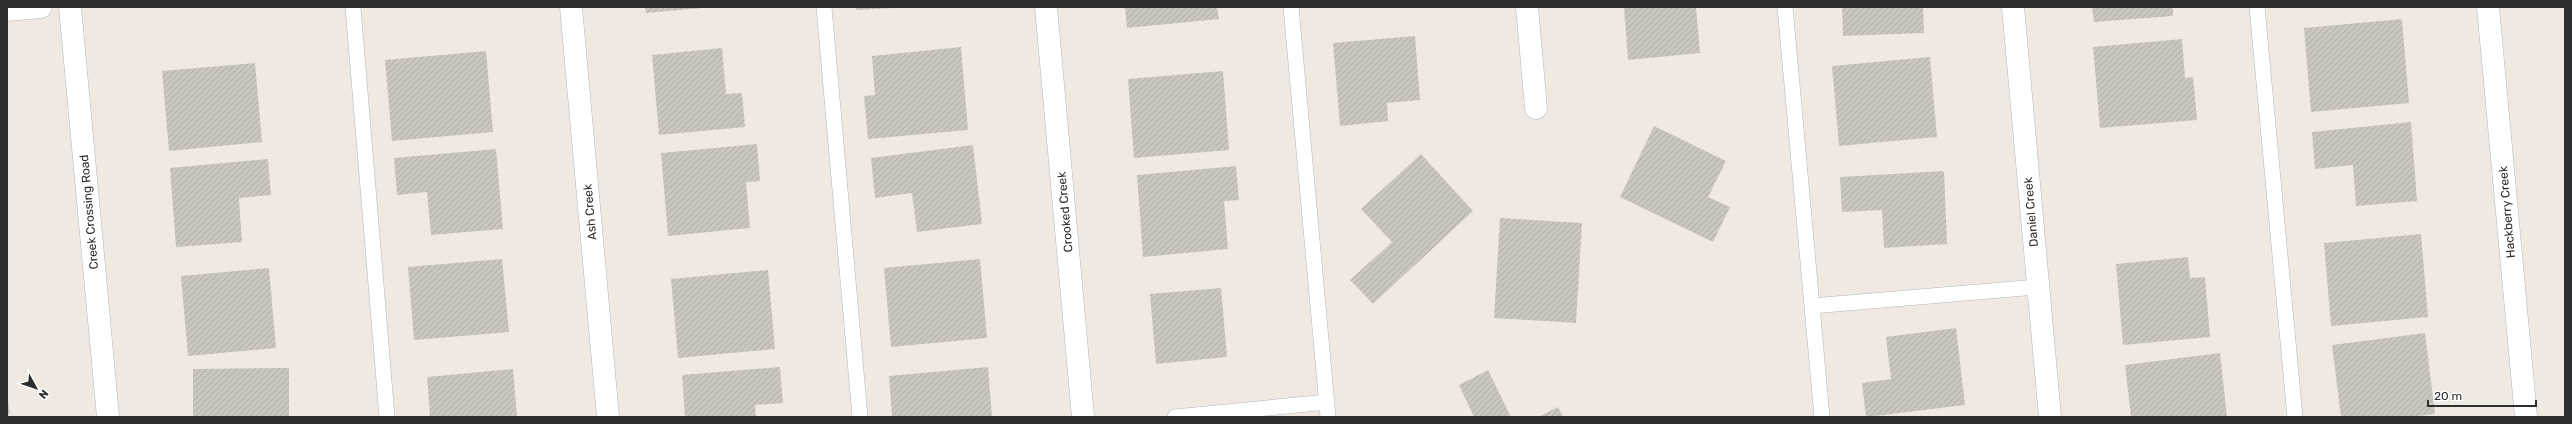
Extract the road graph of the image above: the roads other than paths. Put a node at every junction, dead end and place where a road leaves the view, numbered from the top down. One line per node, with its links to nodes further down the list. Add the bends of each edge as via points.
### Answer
1 (41, 7): 13 (street)
2 (70, 7): 18 (street, Creek Crossing Road)
3 (353, 7): 19 (lane)
4 (572, 7): 20 (street, Ash Creek)
5 (824, 7): 21 (lane)
6 (1046, 7): 22 (street, Crooked Creek)
7 (1290, 7): 17 (lane)
8 (1527, 7): 14 (street)
9 (1785, 7): 16 (lane)
10 (2013, 7): 15 (street, Daniel Creek)
11 (2257, 7): 26 (lane)
12 (2488, 7): 27 (street, Hackberry Creek)
13 (7, 10)
14 (1536, 108)
15 (2038, 287): 16 (lane); 25 (street, Daniel Creek)
16 (1812, 306): 24 (lane)
17 (1328, 410): 23 (lane)
18 (108, 417)
19 (387, 417)
20 (608, 417)
21 (860, 417)
22 (1083, 417)
23 (1175, 417)
24 (1822, 417)
25 (2050, 417)
26 (2295, 417)
27 (2526, 417)

